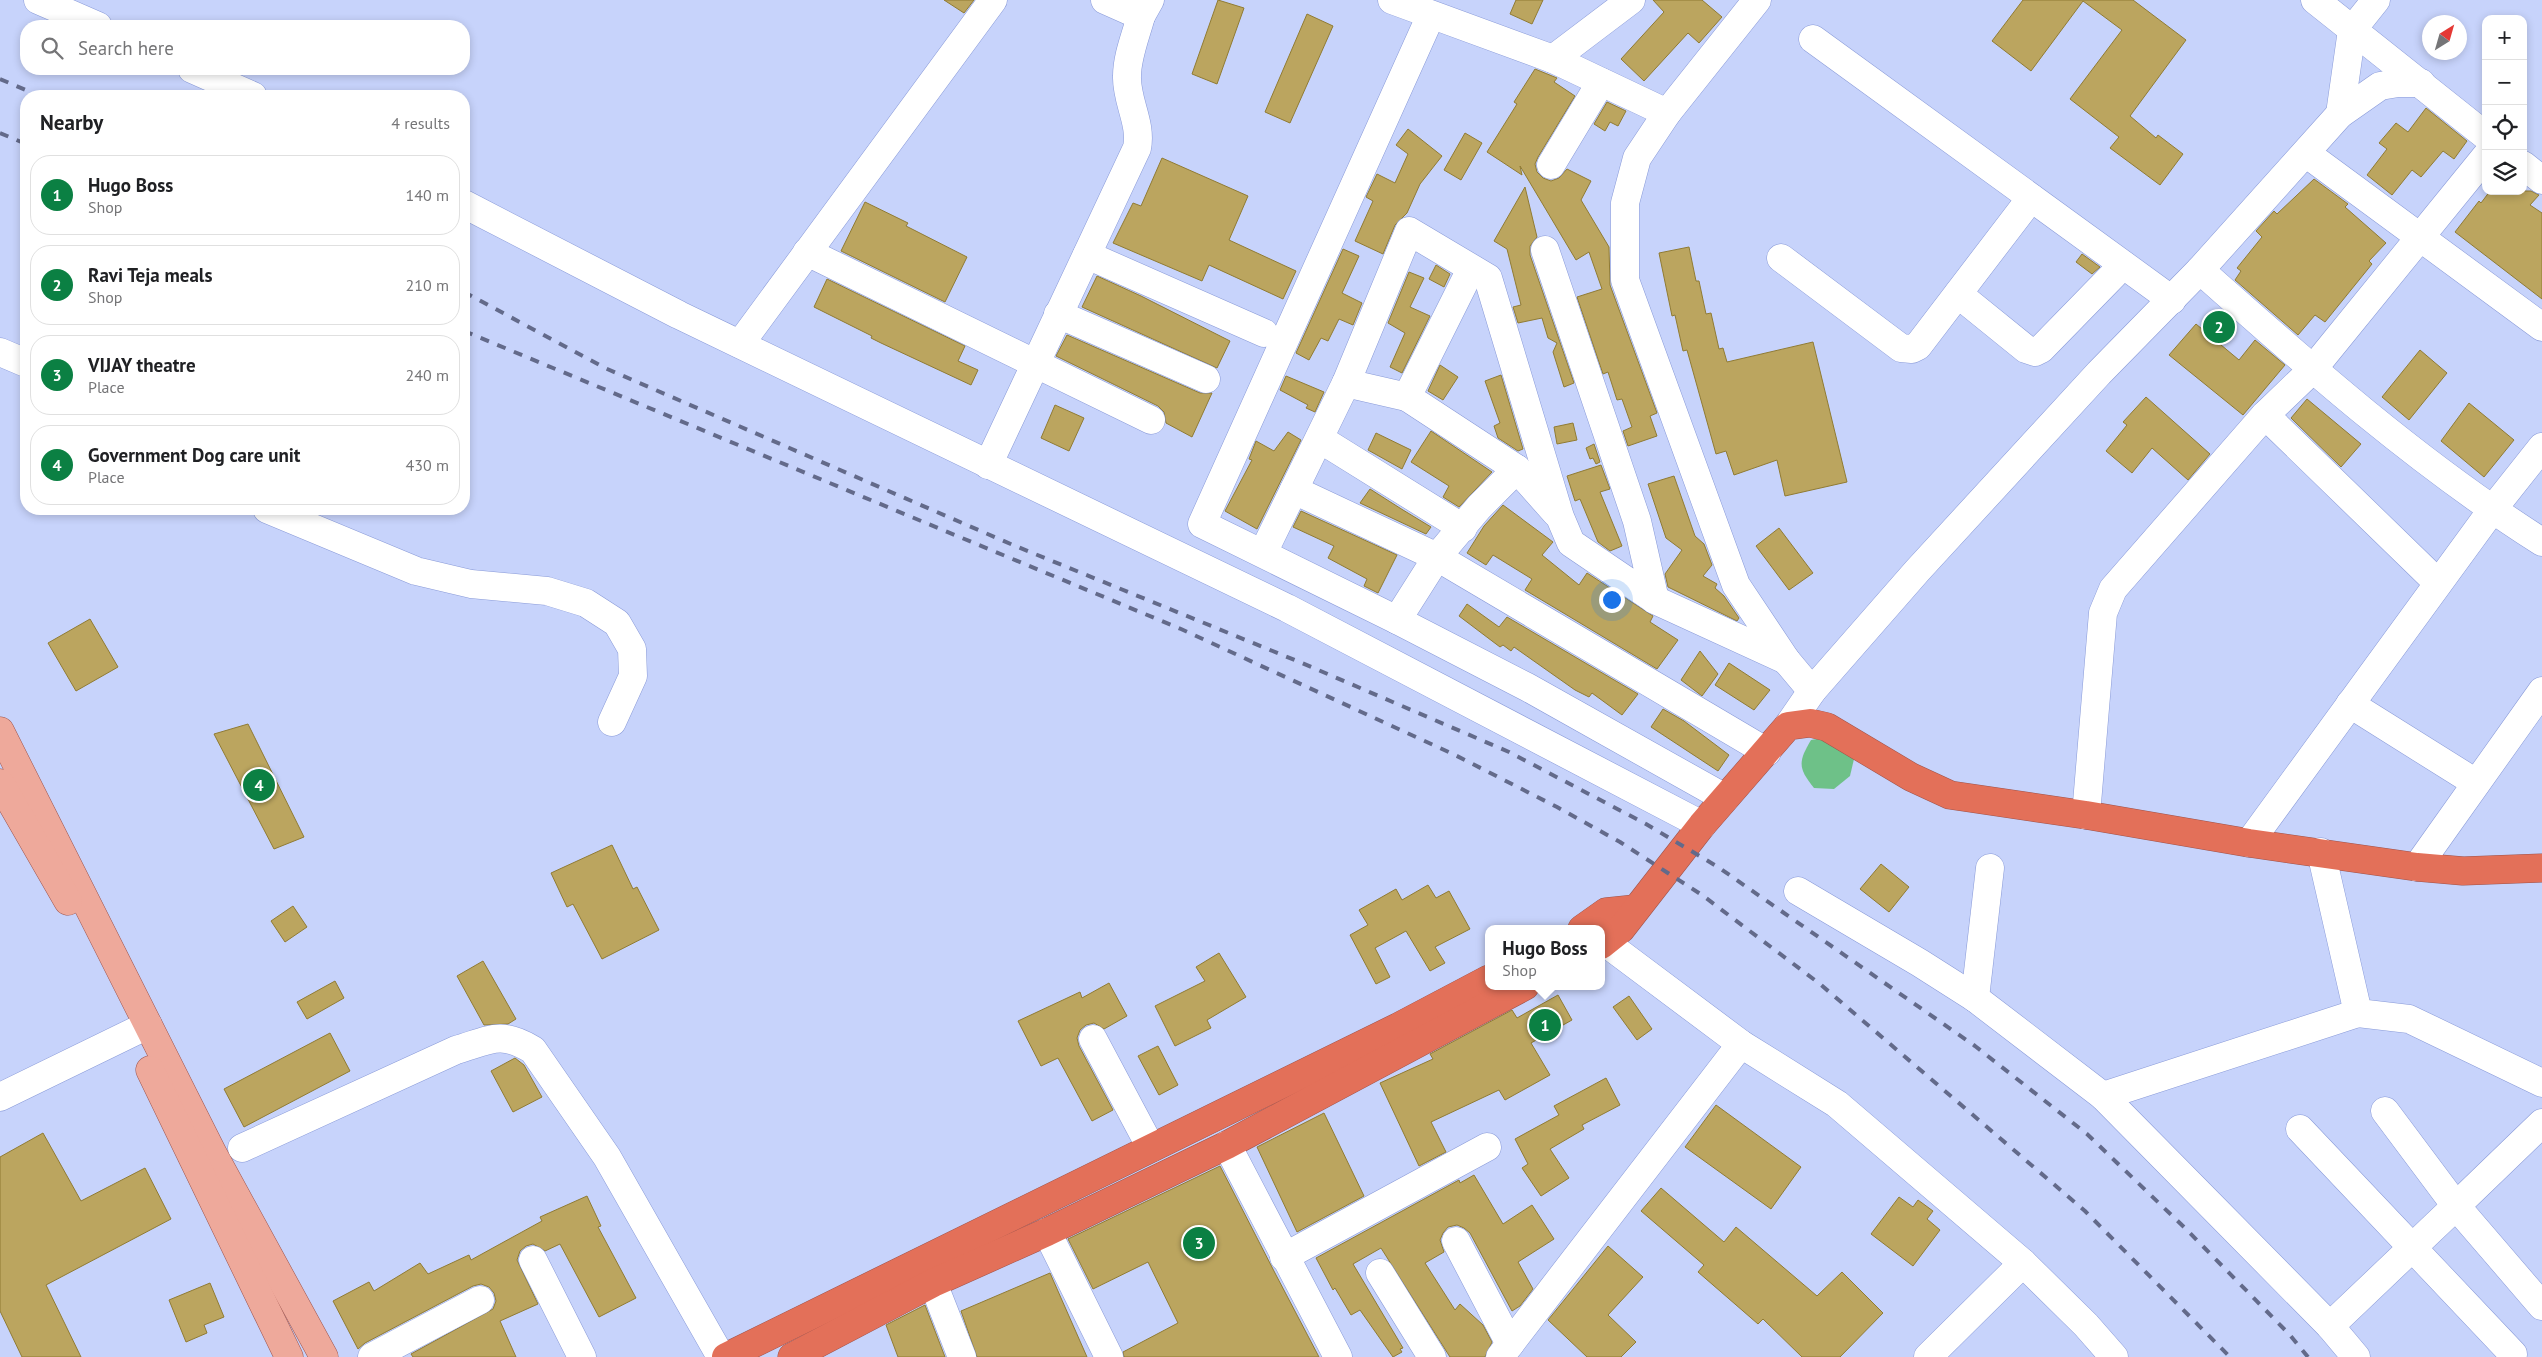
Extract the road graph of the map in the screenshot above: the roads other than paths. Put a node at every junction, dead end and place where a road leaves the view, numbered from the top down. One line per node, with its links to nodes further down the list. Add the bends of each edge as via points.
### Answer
1 (38, 0): 11 (street)
2 (993, 0): 31 (street)
3 (1105, 0): 9 (street)
4 (1392, 0): 10 (street)
5 (1630, 0): 14 (street)
6 (1757, 0): 19 (street)
7 (2315, 0): 12 (street)
8 (2376, 0): 12 (street)
9 (1146, 8): 32 (street, via 1127,76 1138,128 1137,148)
10 (1431, 15): 14 (street); 62 (street, via 1202,524)
11 (84, 20)
12 (2352, 30): 17 (street); 20 (street)
13 (1814, 39): 27 (street)
14 (1553, 59): 16 (street)
15 (206, 75): 18 (street)
16 (1602, 82): 19 (street); 24 (street)
17 (2421, 83): 20 (street, via 2380,86); 21 (street)
18 (239, 90)
19 (1667, 113): 67 (street, via 1637,158 1625,203 1625,280 1736,585)
20 (2340, 114): 22 (street)
21 (2482, 133)
22 (2307, 154): 29 (street); 36 (street)
23 (2482, 161): 29 (street)
24 (1551, 166)
25 (2527, 168): 26 (street)
26 (2542, 180)
27 (2031, 198): 34 (street); 37 (street)
28 (470, 207): 42 (street)
29 (2420, 239): 40 (street); 46 (street)
30 (1545, 250): 65 (street, via 1637,521)
31 (807, 252): 42 (street); 45 (street)
32 (1087, 255): 39 (street); 41 (street)
33 (1780, 258): 37 (street, via 1901,348 1918,346)
34 (2123, 265): 37 (street, via 2041,349 2034,352); 38 (street)
35 (1471, 269): 48 (street, via 1409,231); 49 (street); 59 (street, via 1488,278)
36 (2200, 270): 38 (street); 46 (street)
37 (1958, 294)
38 (2172, 300): 68 (street, via 1924,563)
39 (1058, 314): 45 (street); 47 (street)
40 (2542, 327)
41 (1264, 332)
42 (740, 344): 54 (street)
43 (0, 352): 44 (street)
44 (20, 360)
45 (1034, 364): 51 (street); 54 (street)
46 (2312, 370): 50 (street); 57 (street)
47 (1206, 379)
48 (1346, 383): 49 (street); 52 (street)
49 (1407, 397): 55 (street)
50 (2265, 415): 64 (street); 78 (street, via 2113,589 2103,613)
51 (1151, 420)
52 (1320, 439): 56 (street); 60 (street)
53 (2542, 447): 57 (street)
54 (988, 465): 79 (street, via 1287,608)
55 (1517, 469): 59 (street); 60 (street)
56 (1294, 490): 62 (street); 63 (street)
57 (2492, 510): 61 (street); 64 (street)
58 (282, 515): 71 (street, via 416,570 471,584 547,591 586,603 617,623 632,649 633,676)
59 (1560, 517): 65 (street, via 1571,543)
60 (1463, 528): 63 (street)
61 (2542, 542)
62 (1263, 553): 66 (street)
63 (1437, 557): 66 (street); 74 (street)
64 (2438, 583): 70 (street)
65 (1656, 600): 67 (street)
66 (1397, 620): 77 (street, via 1527,687)
67 (1786, 660): 68 (street)
68 (1812, 691): 72 (street)
69 (2542, 691): 76 (street)
70 (2350, 704): 76 (street); 80 (street)
71 (612, 722)
72 (1788, 726): 74 (highway); 78 (highway, via 1810,723 1827,727 1911,777 1950,795)
73 (0, 731): 94 (main road)
74 (1766, 752): 77 (highway)
75 (0, 783): 94 (main road)
76 (2476, 783): 82 (street)
77 (1725, 798): 79 (highway)
78 (2086, 815): 80 (highway)
79 (1702, 825): 86 (highway)
80 (2249, 843): 81 (highway)
81 (2320, 852): 82 (highway); 93 (street)
82 (2417, 866): 84 (highway, via 2463,871)
83 (1990, 868): 92 (street)
84 (2542, 868)
85 (1798, 891): 92 (street)
86 (1635, 909): 87 (highway, via 1606,912); 88 (highway, via 1621,929)
87 (1588, 925)
88 (1605, 943)
89 (1605, 945): 96 (street)
90 (1485, 981): 106 (highway)
91 (1517, 990): 103 (highway)
92 (1975, 998): 98 (street)
93 (2358, 1013): 97 (street, via 2409,1019); 98 (street)
94 (140, 1028): 99 (street); 121 (main road); 122 (main road)
95 (1093, 1039): 106 (street)
96 (1741, 1044): 113 (street, via 1837,1104); 119 (street)
97 (2542, 1083)
98 (2103, 1096): 118 (street)
99 (0, 1097)
100 (2384, 1111): 107 (street)
101 (2300, 1129): 110 (street)
102 (2537, 1139): 107 (street)
103 (1226, 1145): 108 (highway); 111 (street)
104 (1487, 1147): 111 (street)
105 (242, 1148): 125 (street, via 456,1050 492,1039 518,1041 533,1050 607,1157)
106 (1152, 1148): 126 (highway)
107 (2456, 1206): 110 (street); 117 (street)
108 (1048, 1232): 115 (highway); 129 (street)
109 (1456, 1241): 119 (street)
110 (2413, 1247): 118 (street); 120 (street)
111 (1284, 1257): 130 (street)
112 (533, 1260): 124 (street)
113 (2023, 1263): 132 (street); 133 (street)
114 (1380, 1273): 131 (street)
115 (933, 1283): 127 (highway); 128 (street)
116 (480, 1300): 123 (street)
117 (2542, 1306)
118 (2330, 1326): 134 (street)
119 (1505, 1351)
120 (2513, 1354)
121 (289, 1357)
122 (324, 1357)
123 (372, 1357)
124 (582, 1357)
125 (721, 1357)
126 (726, 1357)
127 (792, 1357)
128 (962, 1357)
129 (1109, 1357)
130 (1338, 1357)
131 (1432, 1357)
132 (1928, 1357)
133 (2114, 1357)
134 (2356, 1357)

